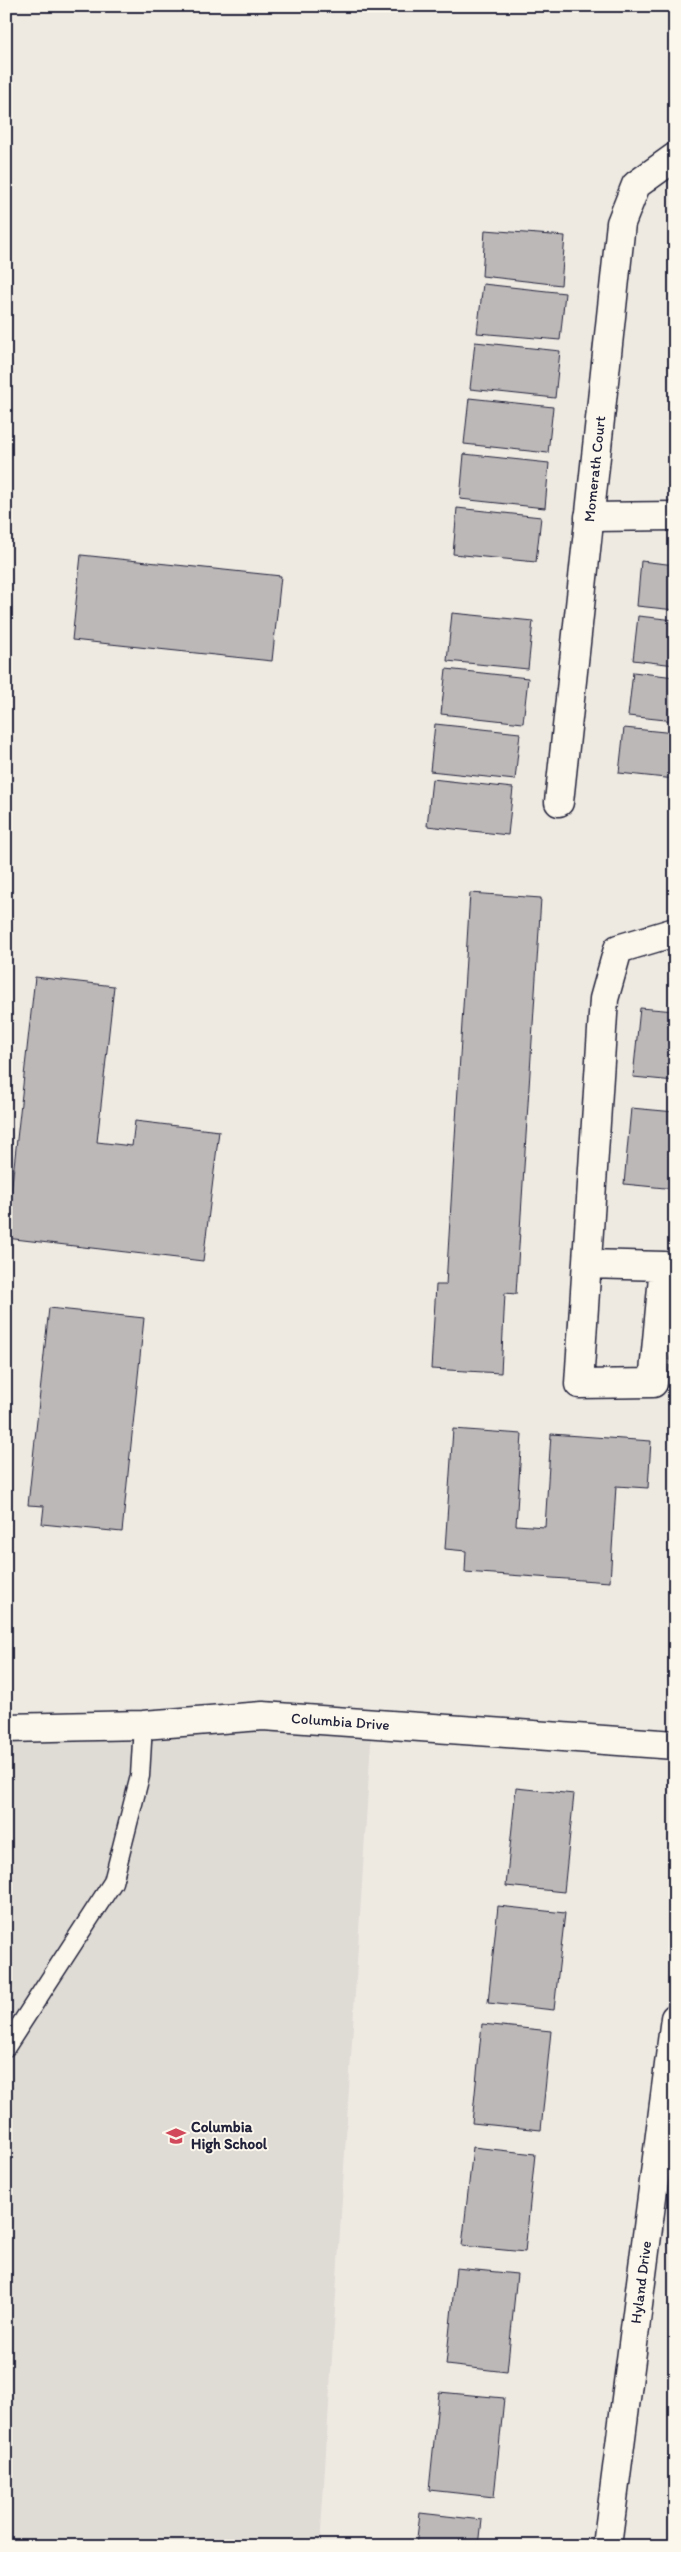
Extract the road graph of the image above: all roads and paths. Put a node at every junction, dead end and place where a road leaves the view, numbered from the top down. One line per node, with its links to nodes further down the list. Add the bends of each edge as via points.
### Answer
1 (675, 157): 3 (street, Momerath Court, via 636,184 621,223)
2 (675, 516): 3 (street)
3 (589, 517): 4 (street, Momerath Court)
4 (559, 802)
5 (675, 932): 6 (street, via 618,949 604,999)
6 (586, 1264): 6 (street, via 579,1384 653,1383 664,1266)
7 (142, 1724): 8 (street, Columbia Drive); 9 (street, Columbia Drive, via 262,1716); 11 (lane, via 140,1776 113,1882)
8 (6, 1728)
9 (675, 1744)
10 (675, 2018): 12 (street, Hyland Drive)
11 (6, 2047)
12 (606, 2546)

